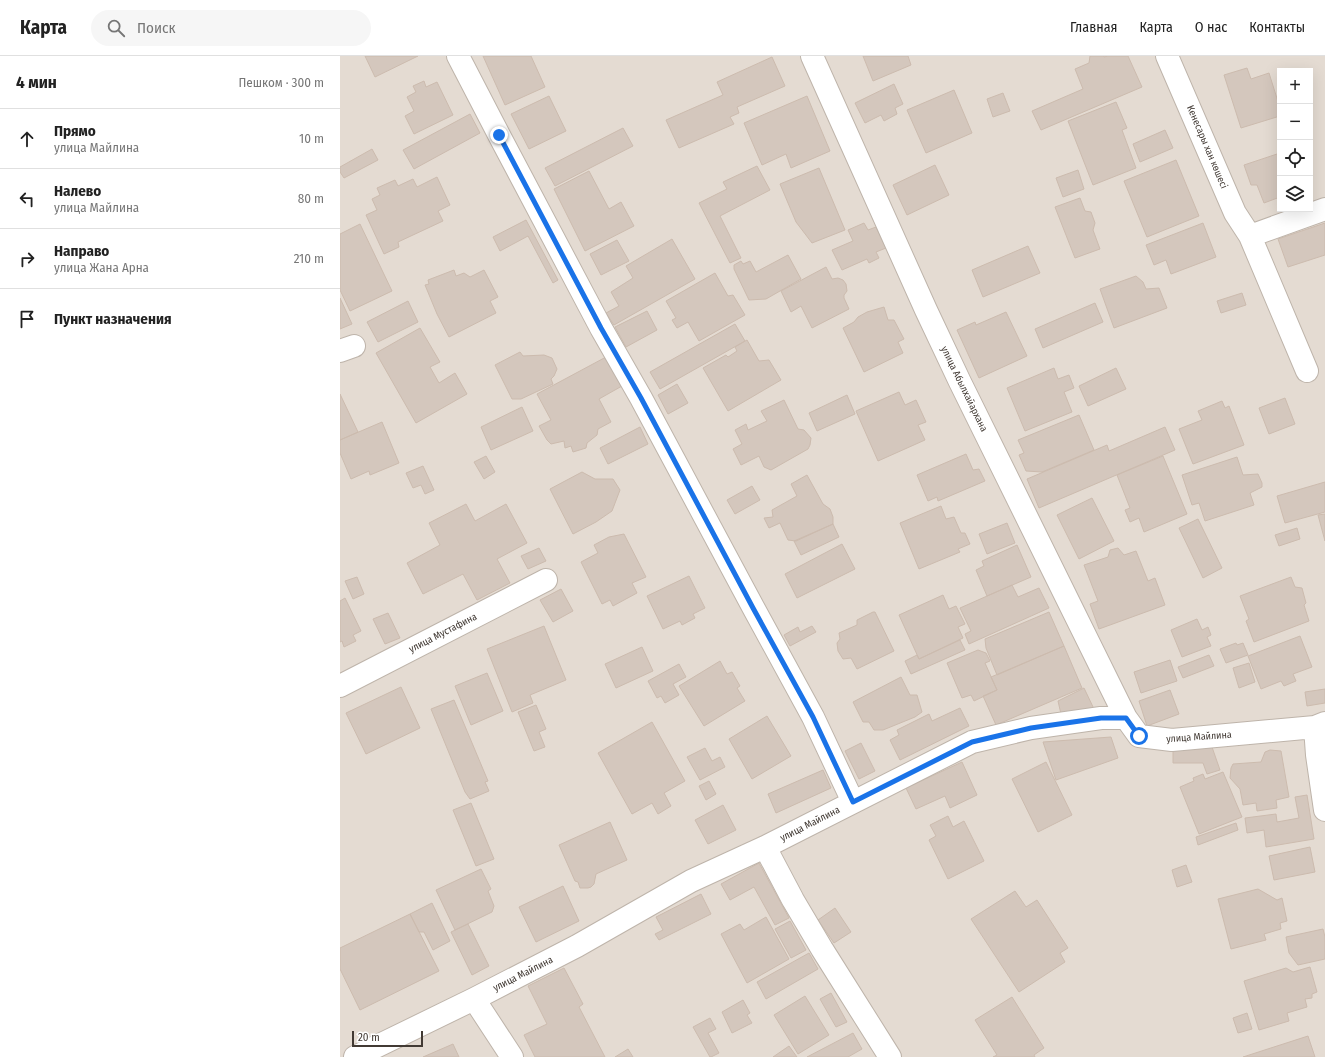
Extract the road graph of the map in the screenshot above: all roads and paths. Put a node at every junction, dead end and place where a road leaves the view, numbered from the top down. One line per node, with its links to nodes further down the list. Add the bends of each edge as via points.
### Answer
1 (458, 56): 11 (street, via 601,328 813,717)
2 (812, 56): 9 (street, улица Абылхайархана, via 963,390)
3 (1167, 56): 5 (street, Кенесары хан көшесі, via 1235,213)
4 (1325, 209): 5 (street)
5 (1250, 236): 6 (street, Кенесары хан көшесі)
6 (1307, 371)
7 (546, 580): 8 (street, улица Мустафина)
8 (340, 686)
9 (1126, 718): 10 (street, улица Майлина, via 1139,736 1172,740); 11 (street, улица Майлина, via 1101,718 1031,728 972,742)
10 (1320, 725): 12 (street, via 1317,755)
11 (853, 802): 13 (street, улица Майлина)
12 (1325, 810)
13 (765, 847): 14 (street, улица Майлина, via 691,881 577,946); 17 (street, via 822,949)
14 (474, 999): 15 (street, улица Майлина); 16 (street)
15 (355, 1057)
16 (512, 1057)
17 (890, 1057)

